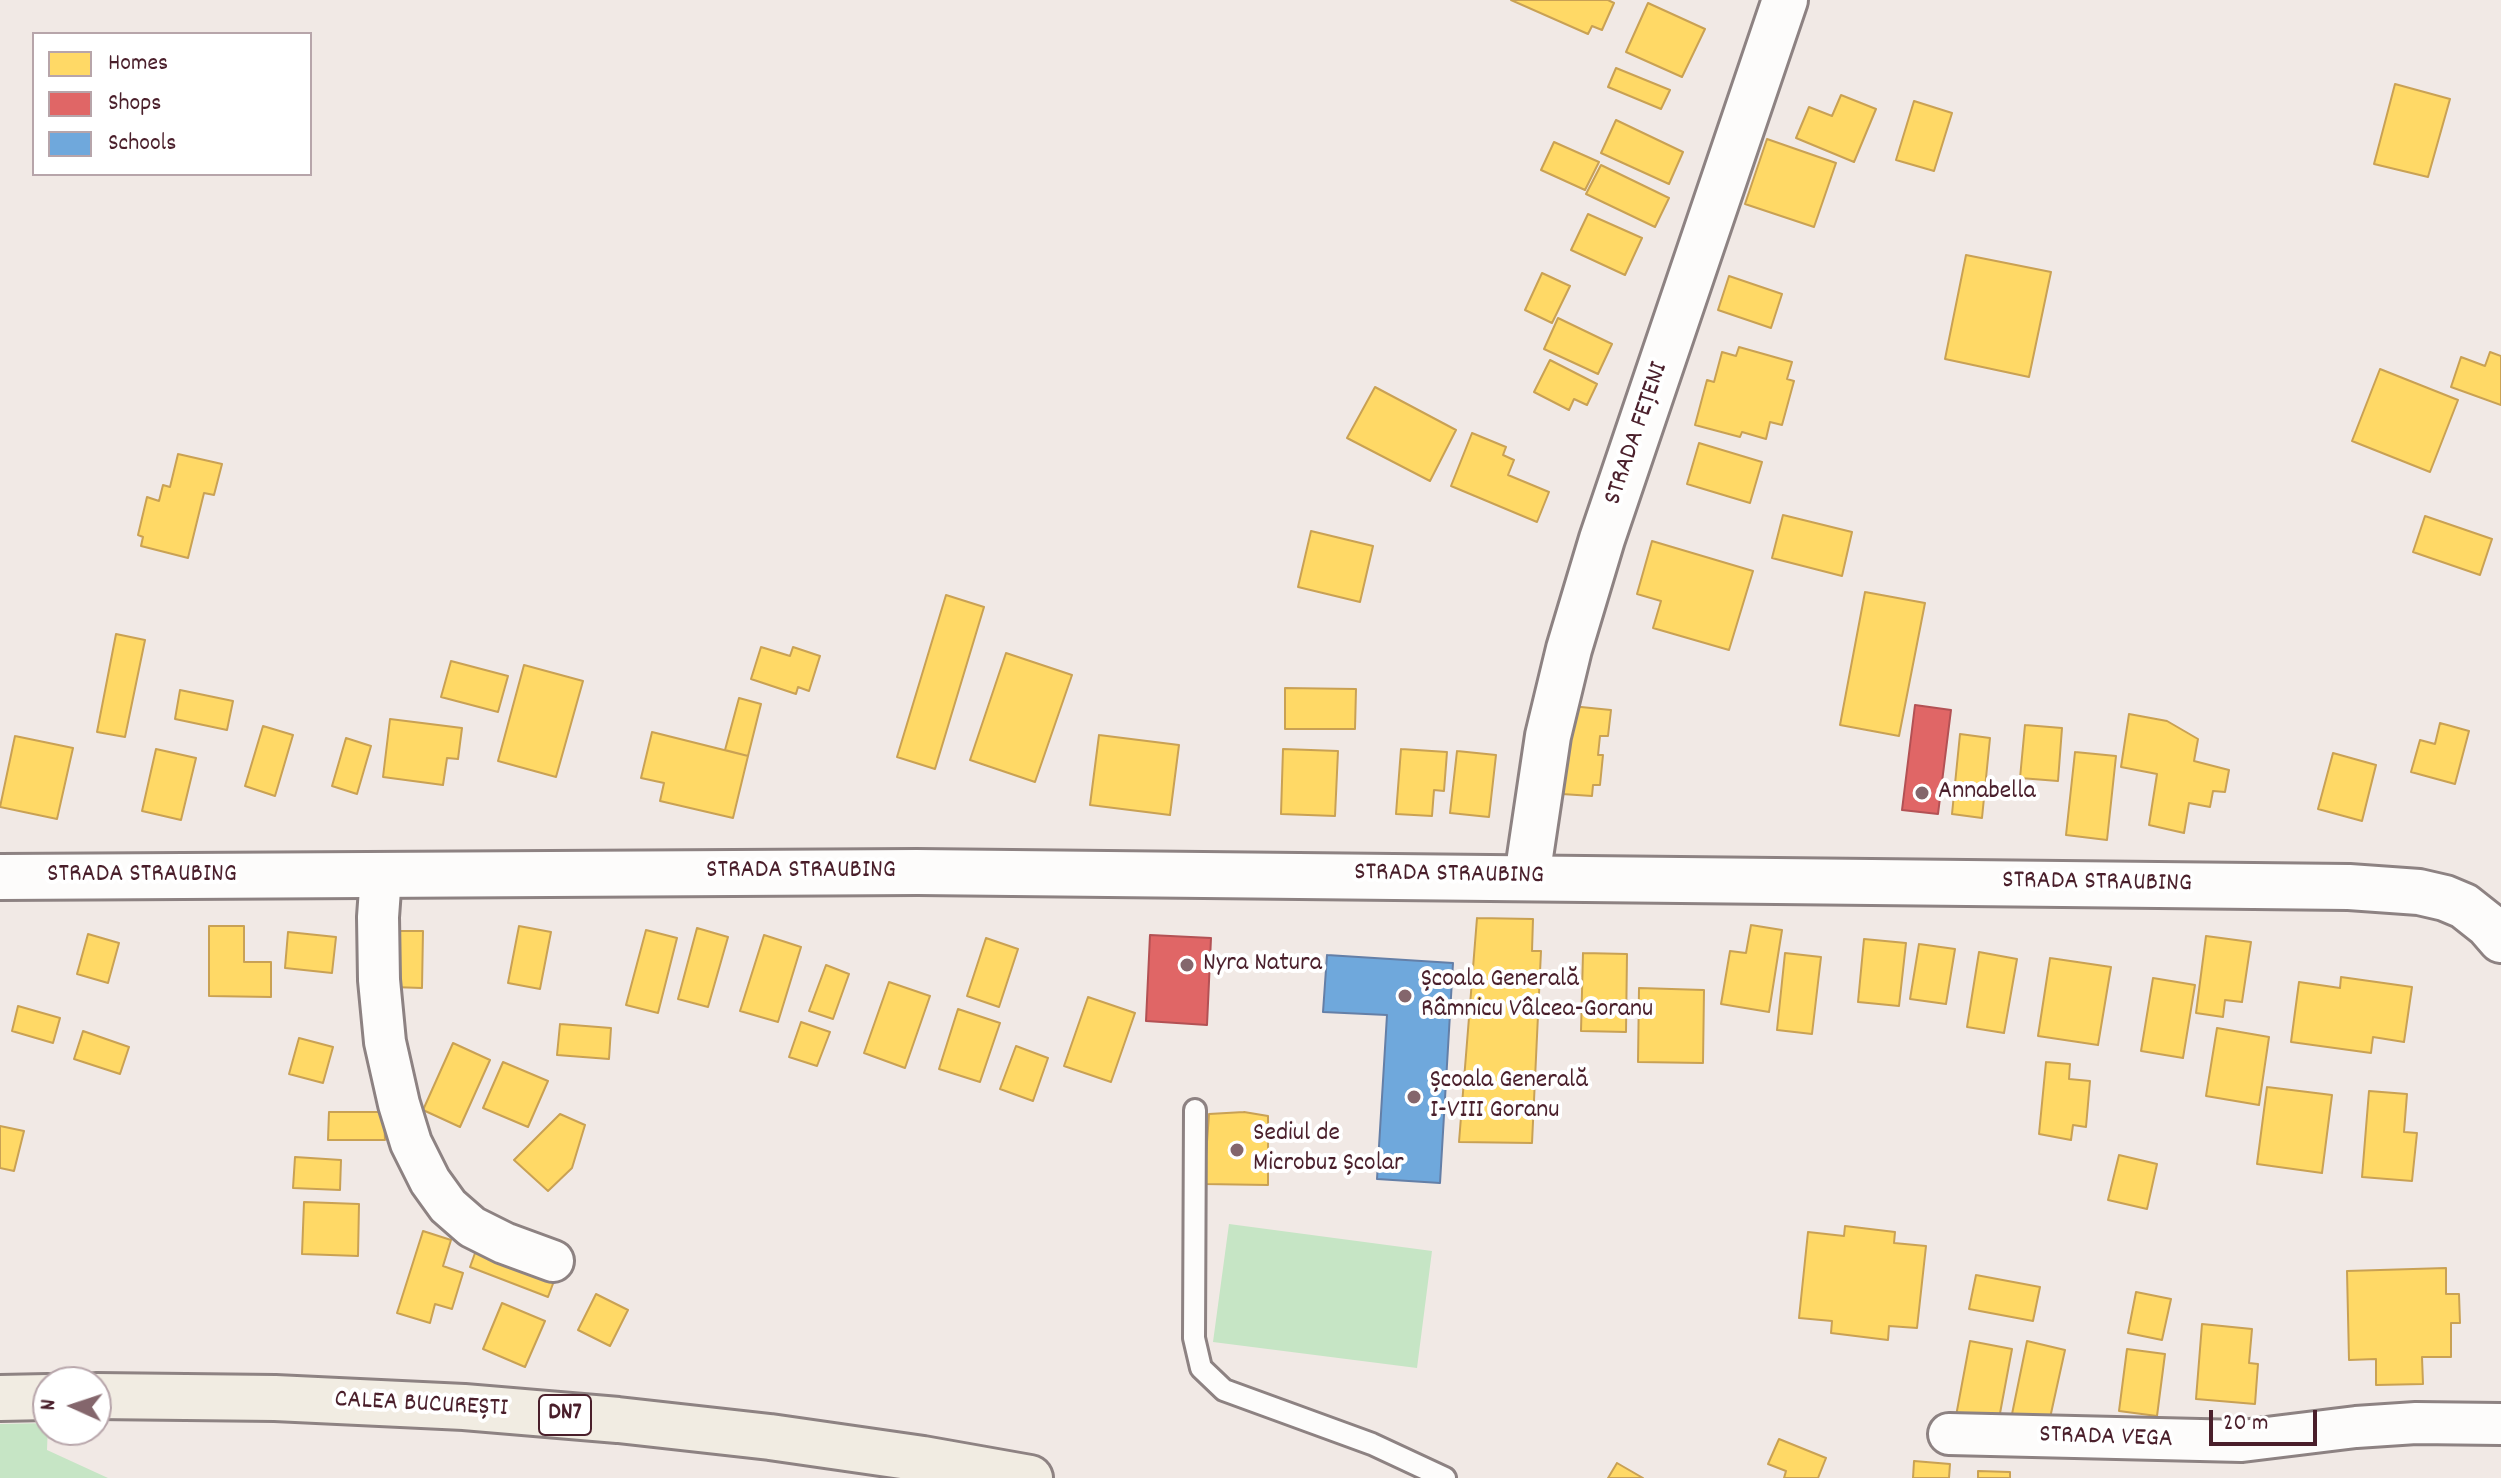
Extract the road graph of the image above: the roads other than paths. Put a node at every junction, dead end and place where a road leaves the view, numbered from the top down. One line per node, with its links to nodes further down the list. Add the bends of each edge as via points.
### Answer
1 (1785, 0): 4 (main road, STRADA FEȚENI, via 1573,635 1548,736)
2 (381, 875): 3 (main road, STRADA STRAUBING); 4 (main road, STRADA STRAUBING); 7 (street, via 379,980 385,1042 411,1143 448,1206 472,1227)
3 (0, 877)
4 (1527, 877): 5 (main road, STRADA STRAUBING, via 2387,889 2445,898)
5 (2497, 922)
6 (1195, 1110): 14 (lane, via 1194,1338 1201,1368 1224,1390 1372,1444)
7 (553, 1261)
8 (112, 1396): 13 (highway, CALEA BUCUREȘTI / DN7, via 291,1399 588,1417 800,1441)
9 (32, 1397): 10 (highway)
10 (0, 1398)
11 (2501, 1424): 12 (street, STRADA VEGA, via 2416,1423 2242,1441)
12 (1949, 1434)
13 (1030, 1478)
14 (1445, 1478)

